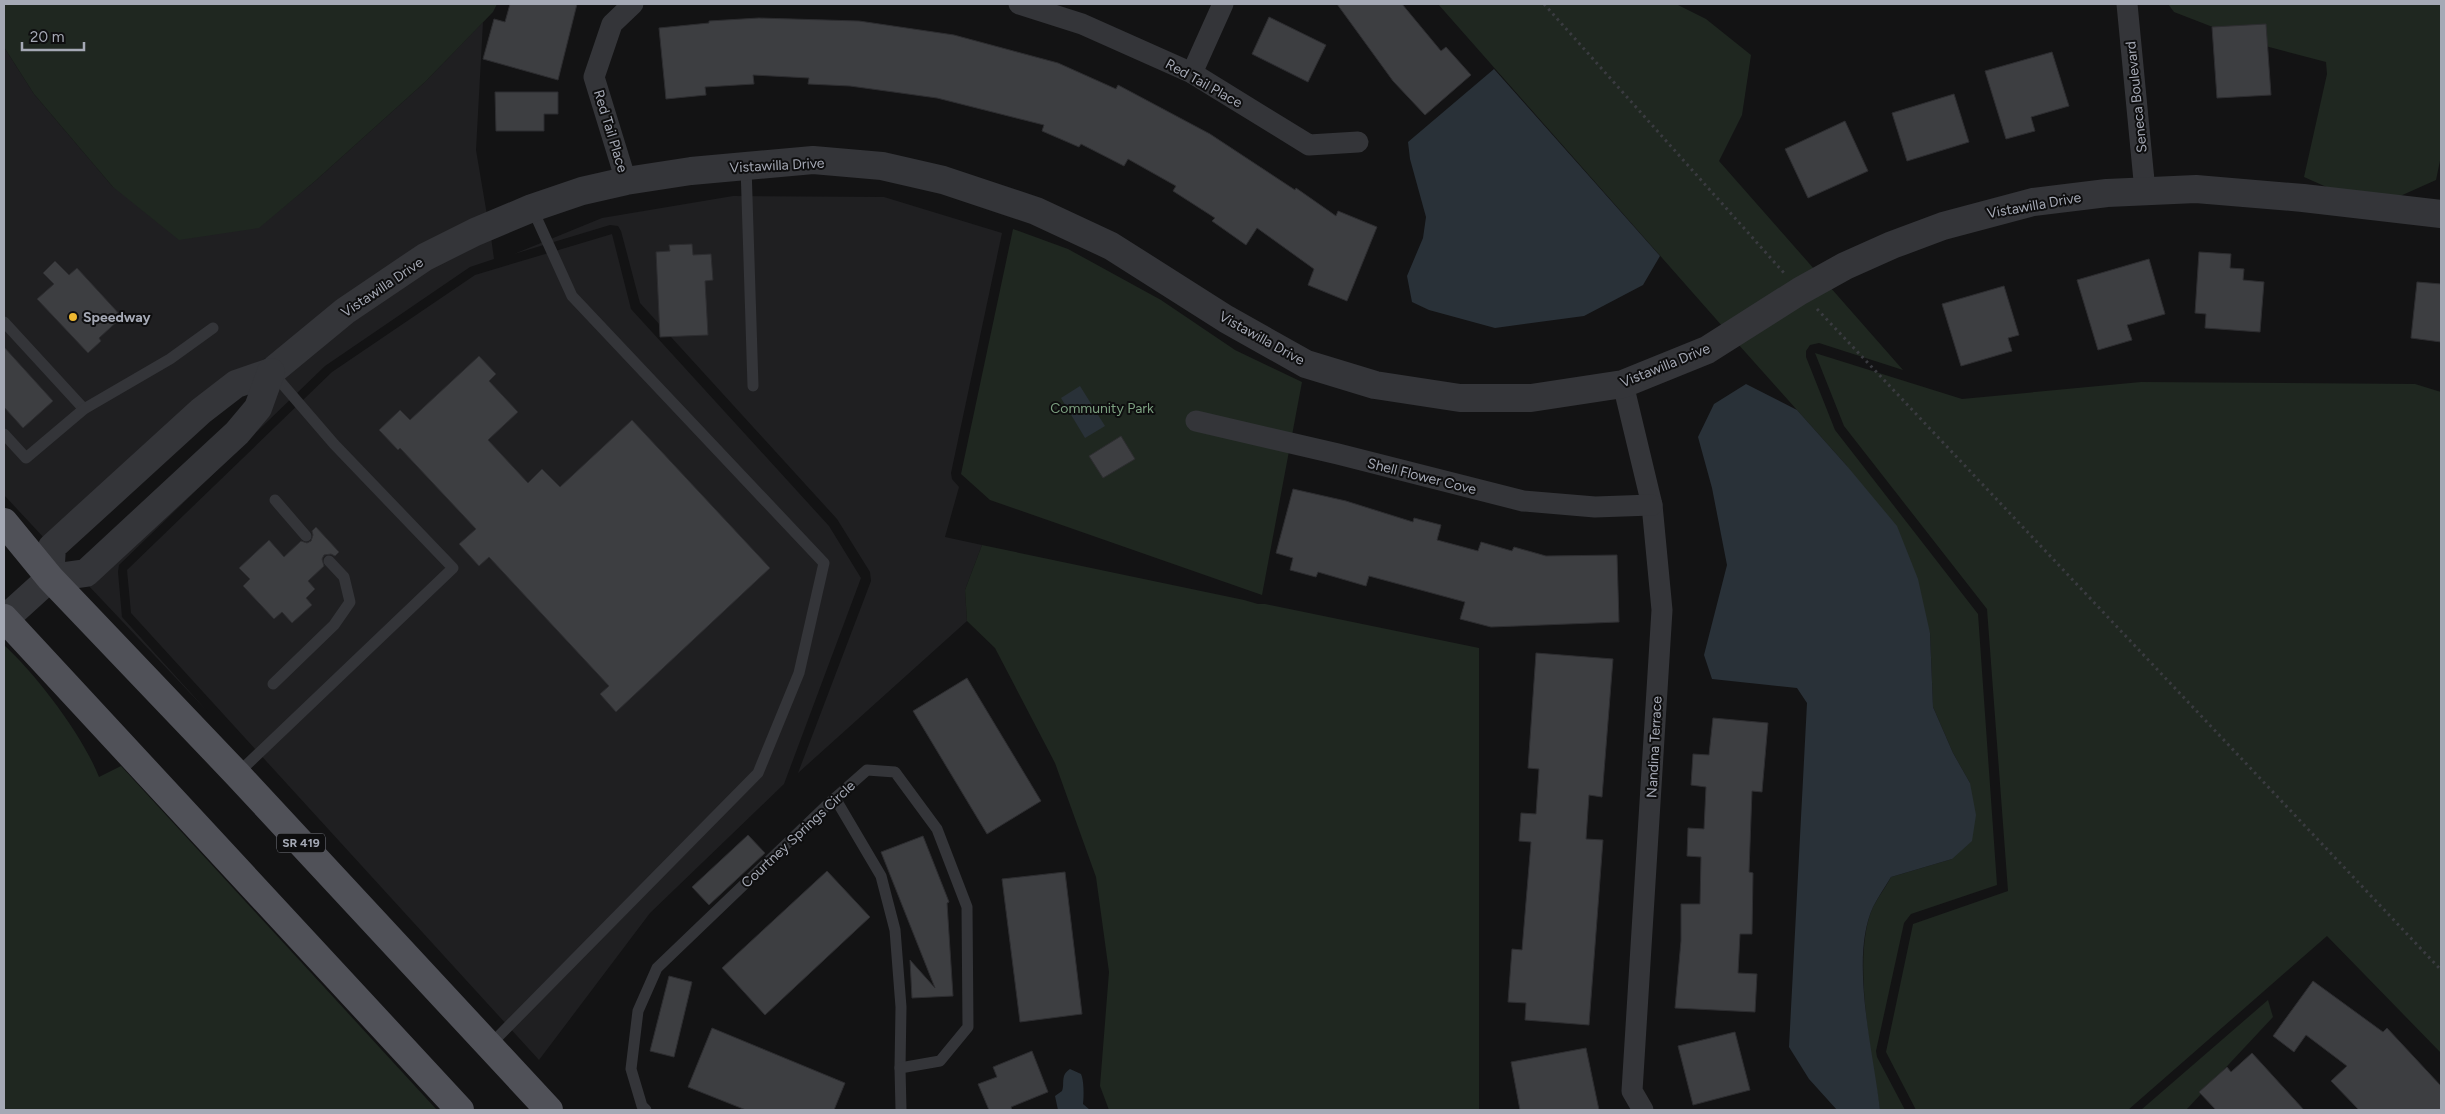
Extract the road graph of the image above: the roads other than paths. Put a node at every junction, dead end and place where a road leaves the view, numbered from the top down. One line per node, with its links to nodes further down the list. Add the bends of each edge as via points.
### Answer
1 (633, 4): 8 (street, Red Tail Place, via 612,24 594,77)
2 (1019, 4): 5 (street, Red Tail Place, via 1082,24)
3 (1223, 4): 5 (street)
4 (2127, 4): 9 (street, Seneca Boulevard)
5 (1192, 73): 6 (street, Red Tail Place, via 1309,145)
6 (1358, 142)
7 (746, 166): 8 (street, Vistawilla Drive); 15 (street, Vistawilla Drive, via 813,160 882,166 943,180 1036,211 1111,246 1226,319 1306,364 1375,385 1460,398 1530,398); 16 (lane)
8 (626, 181): 10 (street, Vistawilla Drive, via 582,191)
9 (2146, 191): 11 (street, Vistawilla Drive, via 2196,189 2249,193); 15 (street, Vistawilla Drive, via 2033,202 1943,226 1845,266 1707,350)
10 (532, 208): 14 (street, Vistawilla Drive, via 425,257 345,311); 30 (lane, via 572,296 824,564 798,673 758,773)
11 (2441, 214)
12 (4, 322): 17 (lane)
13 (212, 328): 17 (lane, via 170,359)
14 (271, 372): 25 (street, via 258,408 237,433 86,573); 25 (street, Vistawilla Drive, via 236,384 201,411 52,546); 28 (lane, via 334,444 453,568)
15 (1623, 384): 21 (street, Nandina Terrace)
16 (753, 386)
17 (84, 408): 19 (lane, via 26,458)
18 (1196, 421): 21 (street, Shell Flower Cove, via 1523,501 1595,507)
19 (4, 434)
20 (274, 500): 23 (lane)
21 (1652, 505): 36 (street, Nandina Terrace, via 1662,610 1632,1091)
22 (4, 522): 25 (main road, SR 419)
23 (306, 536)
24 (329, 562): 27 (lane, via 344,577 350,602 334,625)
25 (50, 578): 26 (street); 28 (main road, SR 419)
26 (4, 619): 32 (main road)
27 (273, 684)
28 (237, 774): 30 (main road, SR 419)
29 (835, 798): 31 (lane, via 881,876 895,930 901,1007); 31 (lane, Courtney Springs Circle, via 868,770 895,772 937,829 967,907 968,1027 940,1061); 34 (lane, Courtney Springs Circle, via 657,968 638,1011 631,1069)
30 (489, 1046): 33 (main road, SR 419)
31 (900, 1068): 35 (lane)
32 (460, 1110)
33 (549, 1110)
34 (646, 1110)
35 (901, 1110)
36 (1643, 1110)

